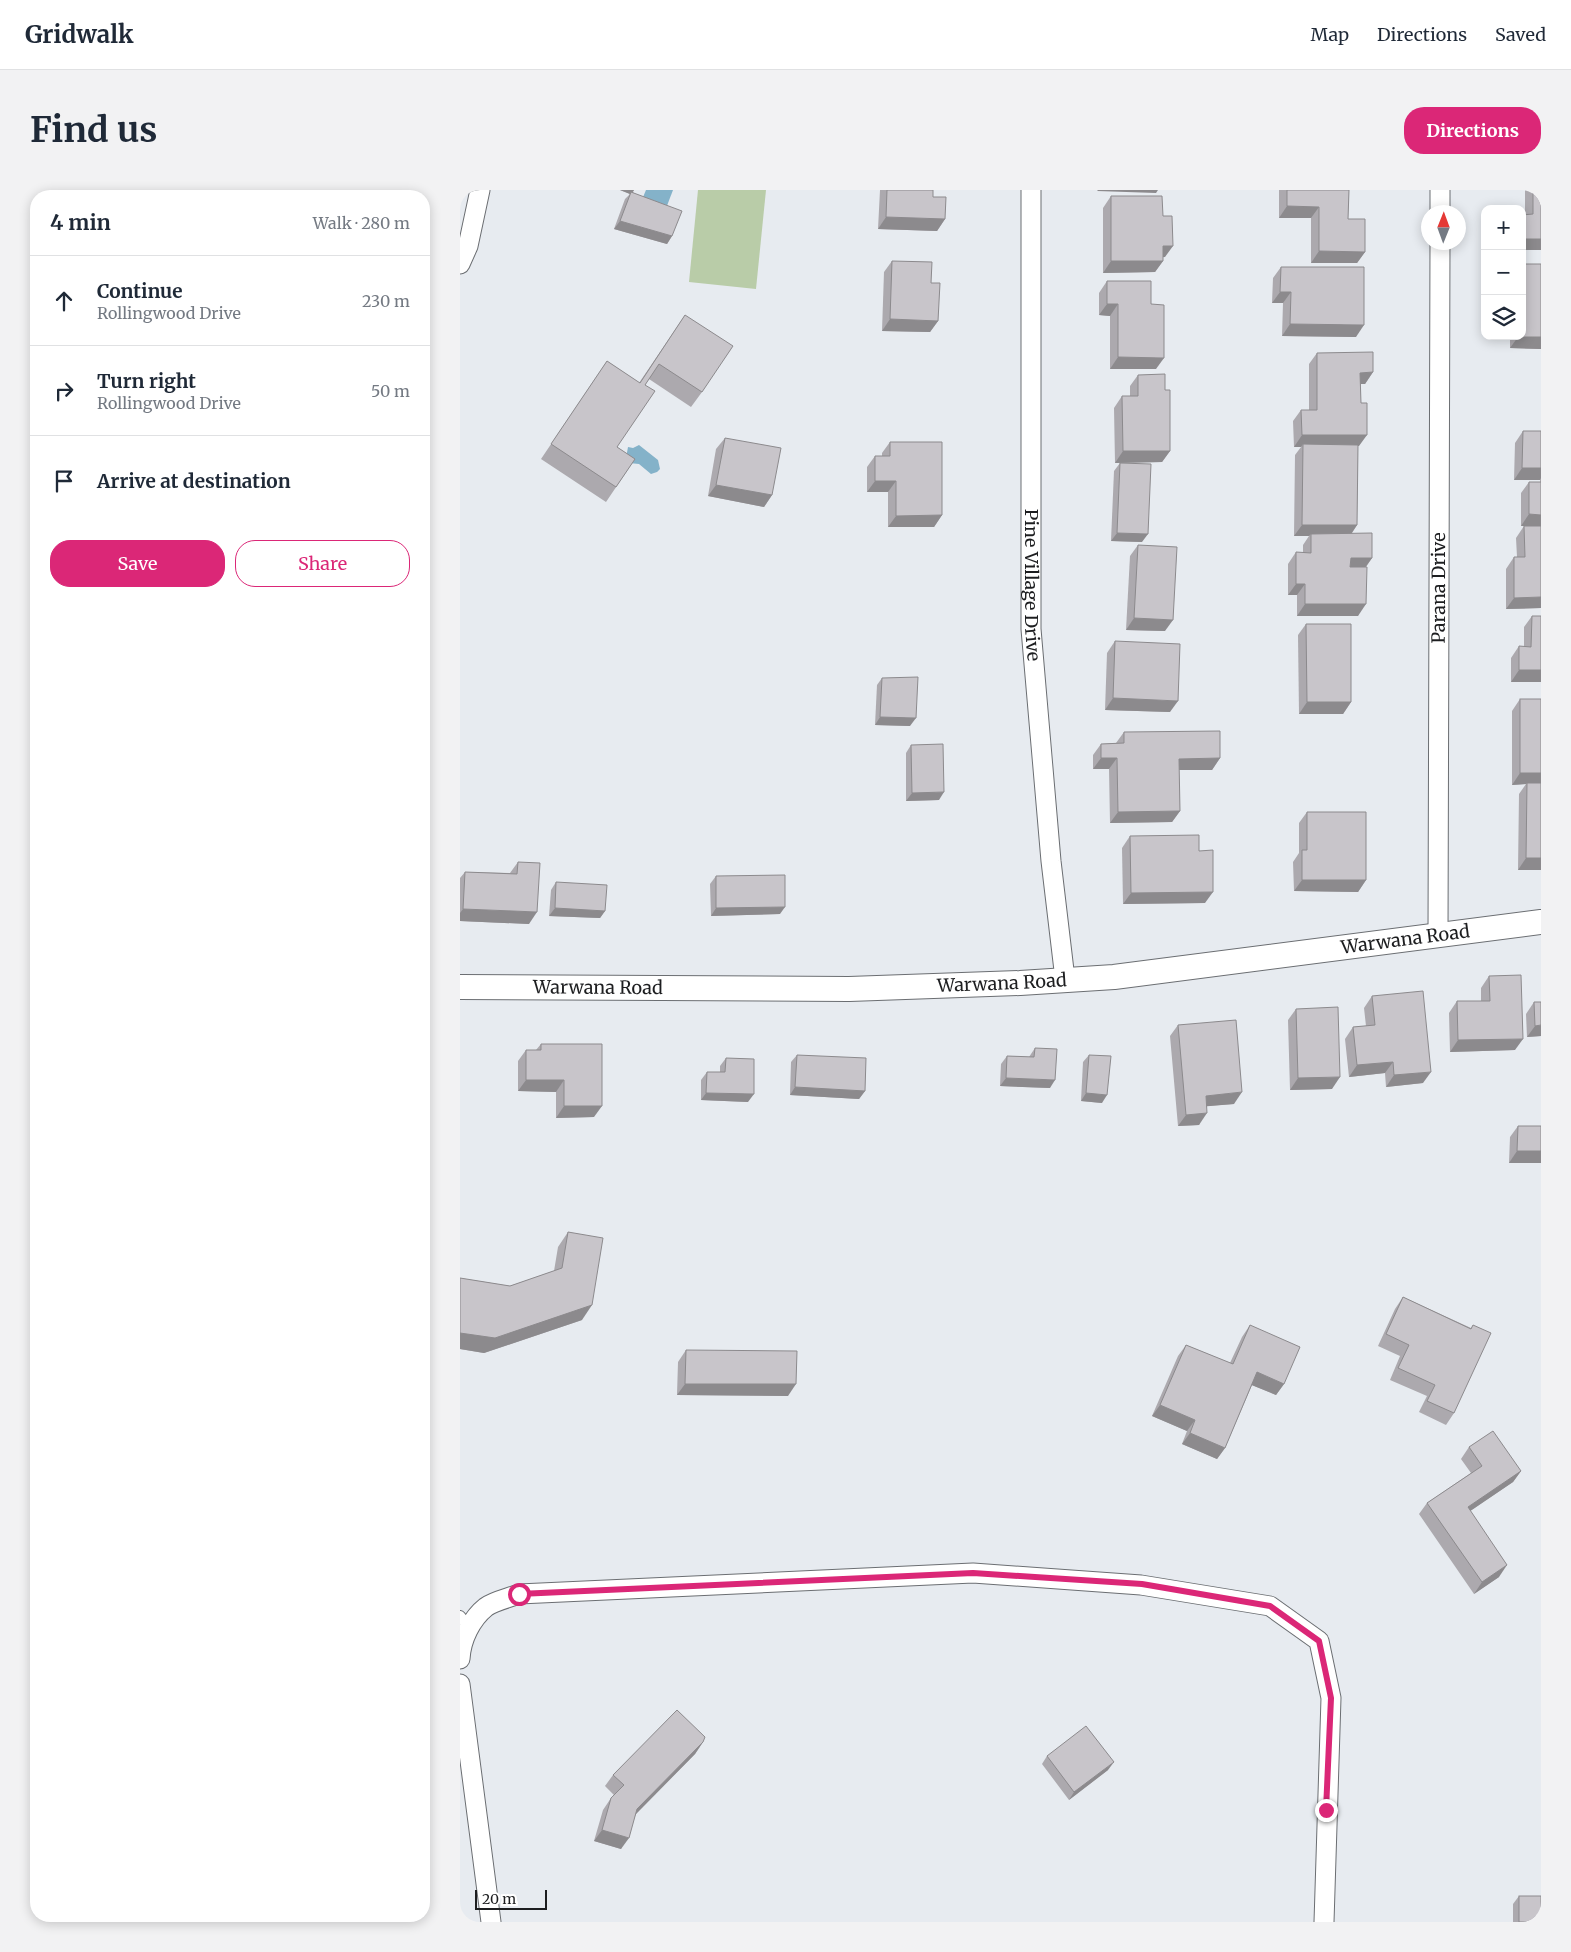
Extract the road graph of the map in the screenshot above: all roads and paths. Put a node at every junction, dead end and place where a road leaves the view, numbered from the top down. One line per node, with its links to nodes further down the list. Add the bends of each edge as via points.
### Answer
1 (480, 190): 6 (street, via 468,246)
2 (1031, 190): 9 (street, Pine Village Drive, via 1031,629 1051,861)
3 (1440, 190): 4 (street)
4 (1440, 205)
5 (1440, 250): 8 (street, Parana Drive)
6 (460, 264)
7 (1541, 922): 8 (street, Warwana Road)
8 (1438, 934): 9 (street, Warwana Road, via 1114,977)
9 (1065, 979): 10 (street, Warwana Road, via 849,989)
10 (460, 987)
11 (465, 1622): 12 (street); 16 (street, via 487,1607 519,1594 973,1573 1142,1584 1270,1606 1319,1641 1331,1698)
12 (460, 1650): 13 (street)
13 (460, 1659)
14 (460, 1684): 15 (street)
15 (491, 1922)
16 (1324, 1922)

